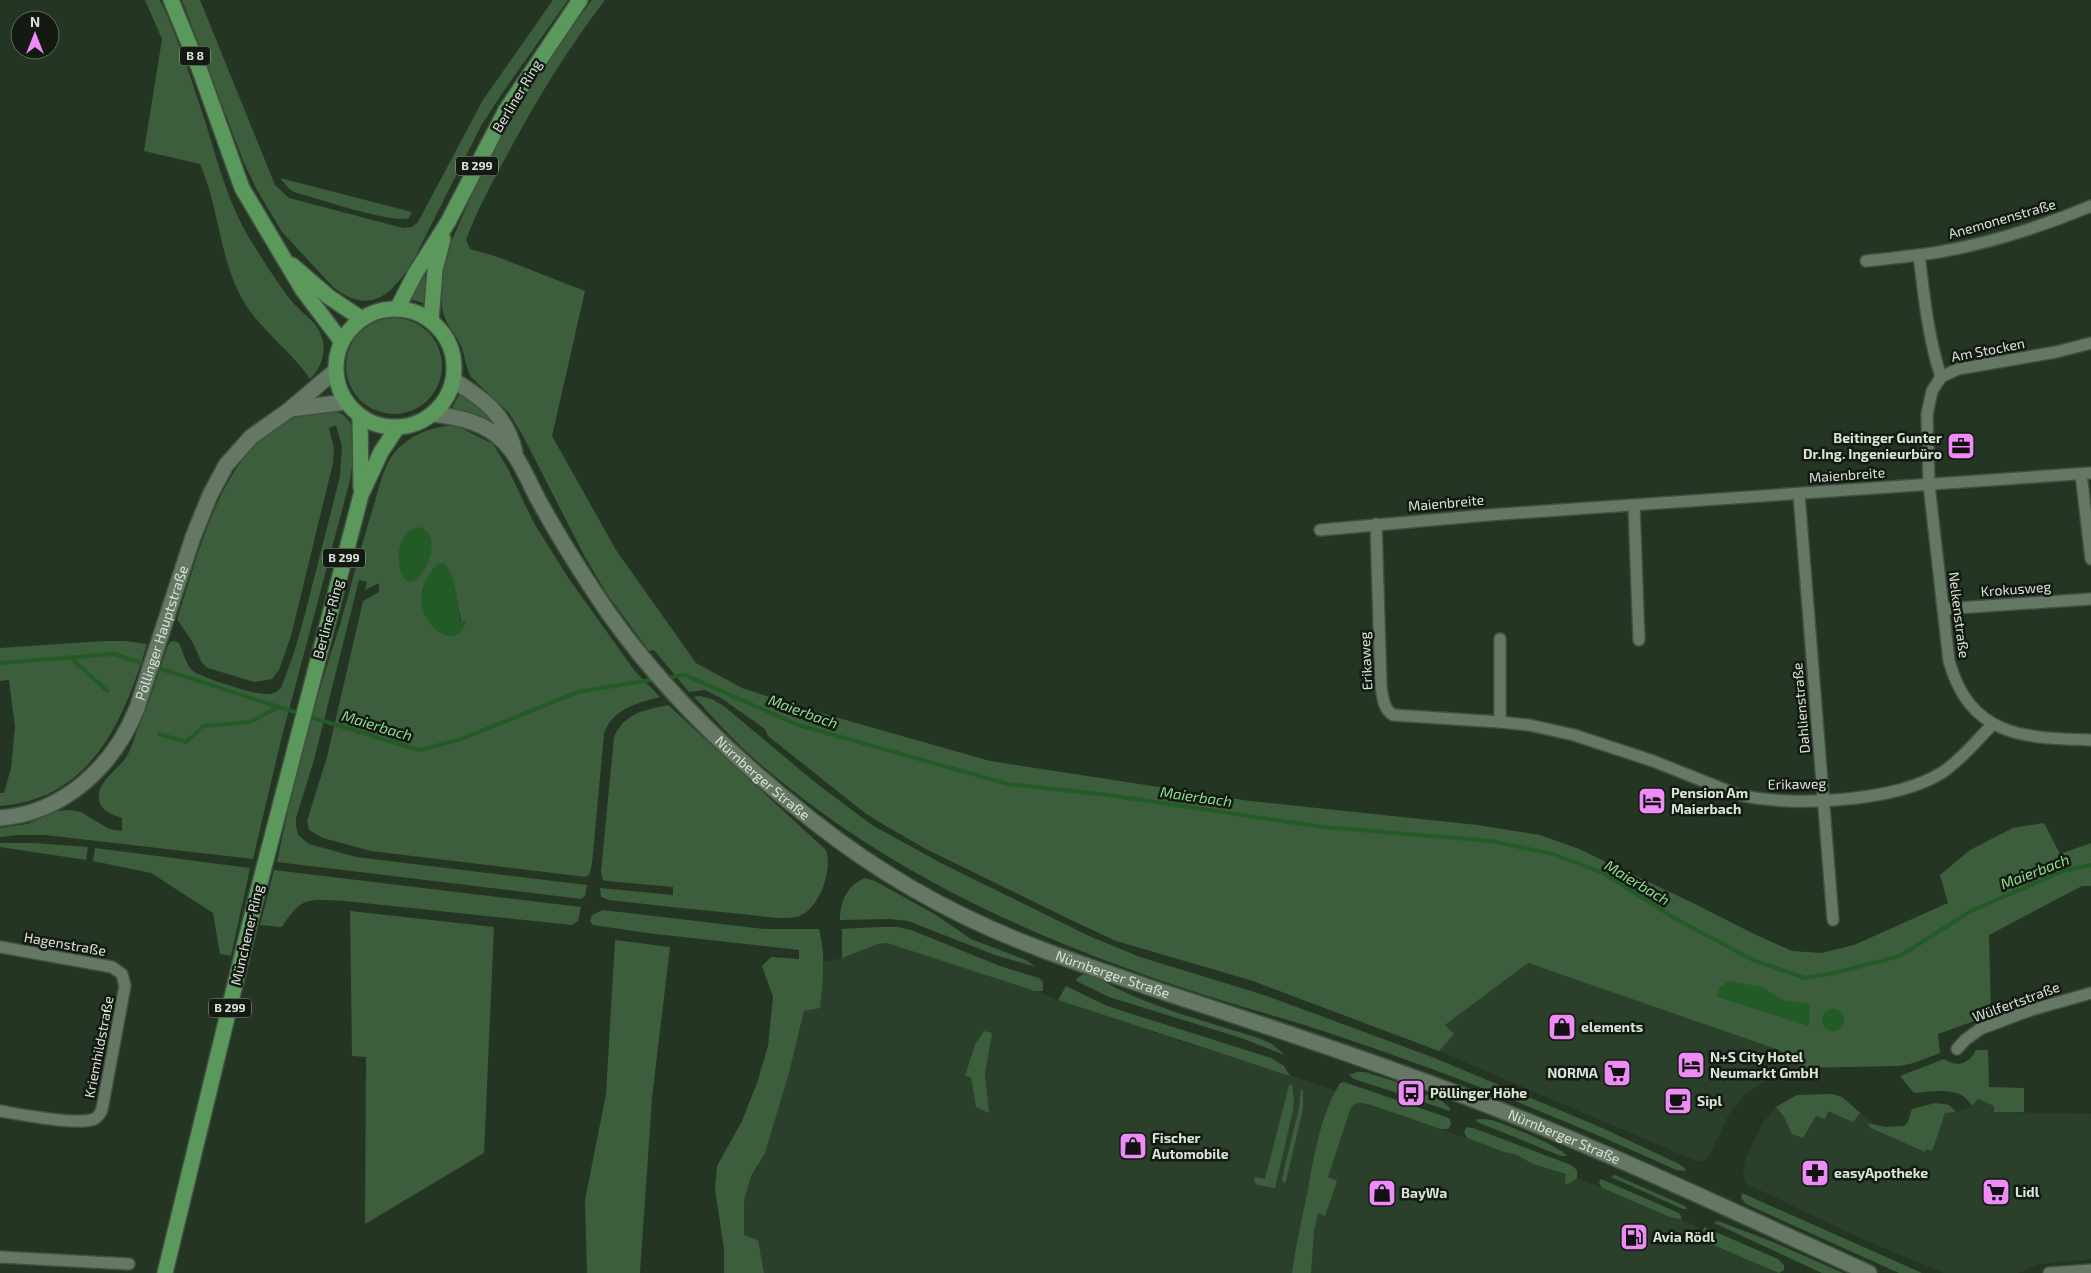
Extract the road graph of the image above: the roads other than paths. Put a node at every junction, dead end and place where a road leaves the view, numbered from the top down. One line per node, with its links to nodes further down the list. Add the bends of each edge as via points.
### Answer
1 (171, 0): 6 (main road, B 8, via 242,188)
2 (580, 0): 4 (main road, Berliner Ring / B 299, via 506,110)
3 (2091, 206): 5 (street, Anemonenstraße, via 1996,239)
4 (448, 222): 8 (main road, Berliner Ring / B 299); 10 (main road, Berliner Ring / B 299, via 435,270)
5 (1919, 255): 7 (street, Anemonenstraße); 14 (street, via 1928,326)
6 (283, 257): 9 (main road, B 8, via 329,298); 11 (main road, B 8, via 302,289)
7 (1866, 261)
8 (397, 309): 9 (main road, via 379,311); 10 (main road)
9 (362, 319): 11 (main road)
10 (430, 321): 15 (main road, via 443,334 451,350)
11 (342, 342): 13 (main road)
12 (2091, 343): 14 (street, Am Stocken, via 1958,369)
13 (335, 371): 16 (main road, via 338,387); 17 (main road, Pöllinger Hauptstraße)
14 (1941, 377): 23 (street, Am Stocken, via 1932,391 1927,414)
15 (453, 380): 18 (main road, via 445,400); 21 (main road, Nürnberger Straße, via 478,396 502,420 509,432)
16 (346, 402): 17 (main road, Pöllinger Hauptstraße); 19 (main road)
17 (289, 410): 39 (main road, Pöllinger Hauptstraße, via 251,437 226,465 218,480 193,537 154,660 122,740 105,763 64,798 31,813)
18 (433, 414): 20 (main road, via 417,423); 21 (main road, Nürnberger Straße, via 479,424 497,435)
19 (360, 416): 20 (main road, via 380,426); 25 (main road, Berliner Ring / B 299)
20 (397, 428): 25 (main road, Berliner Ring / B 299, via 381,452)
21 (515, 456): 50 (main road, Nürnberger Straße, via 558,536 612,618 682,704 750,769 832,836 901,881 962,914 1037,948 1465,1097 1603,1154)
22 (2086, 474): 23 (street, Maienbreite); 29 (street)
23 (1928, 484): 24 (street, Maienbreite); 31 (street, Nelkenstraße)
24 (1799, 494): 26 (street, Maienbreite); 38 (street, Dahlienstraße)
25 (361, 495): 37 (main road, Berliner Ring / B 299)
26 (1634, 506): 27 (street, Maienbreite); 33 (street)
27 (1376, 524): 28 (street, Maienbreite); 34 (street, Erikaweg, via 1381,687 1387,710 1393,715)
28 (1320, 530)
29 (2091, 560)
30 (2091, 599): 31 (street, Krokusweg)
31 (1943, 609): 35 (street, Nelkenstraße, via 1949,661 1956,683 1972,705)
32 (1500, 638): 34 (street)
33 (1639, 640)
34 (1500, 722): 38 (street, Erikaweg, via 1529,725 1597,742 1753,799 1783,802)
35 (1993, 724): 36 (street, Nelkenstraße, via 2028,736); 38 (street, Erikaweg, via 1956,762 1928,780 1881,794)
36 (2091, 740)
37 (295, 743): 49 (main road, Münchener Ring / B 299)
38 (1823, 799): 40 (street, Dahlienstraße)
39 (0, 818)
40 (1833, 920)
41 (0, 948): 42 (street, Hagenstraße, via 103,965)
42 (122, 974): 45 (street, Kriemhildstraße, via 124,1000 98,1116 74,1121)
43 (2091, 993): 44 (street, Wülfertstraße, via 1980,1029)
44 (1957, 1049)
45 (0, 1111)
46 (0, 1257): 47 (street)
47 (129, 1264)
48 (2091, 1270): 51 (street)
49 (165, 1273)
50 (1869, 1273)
51 (2049, 1273)

